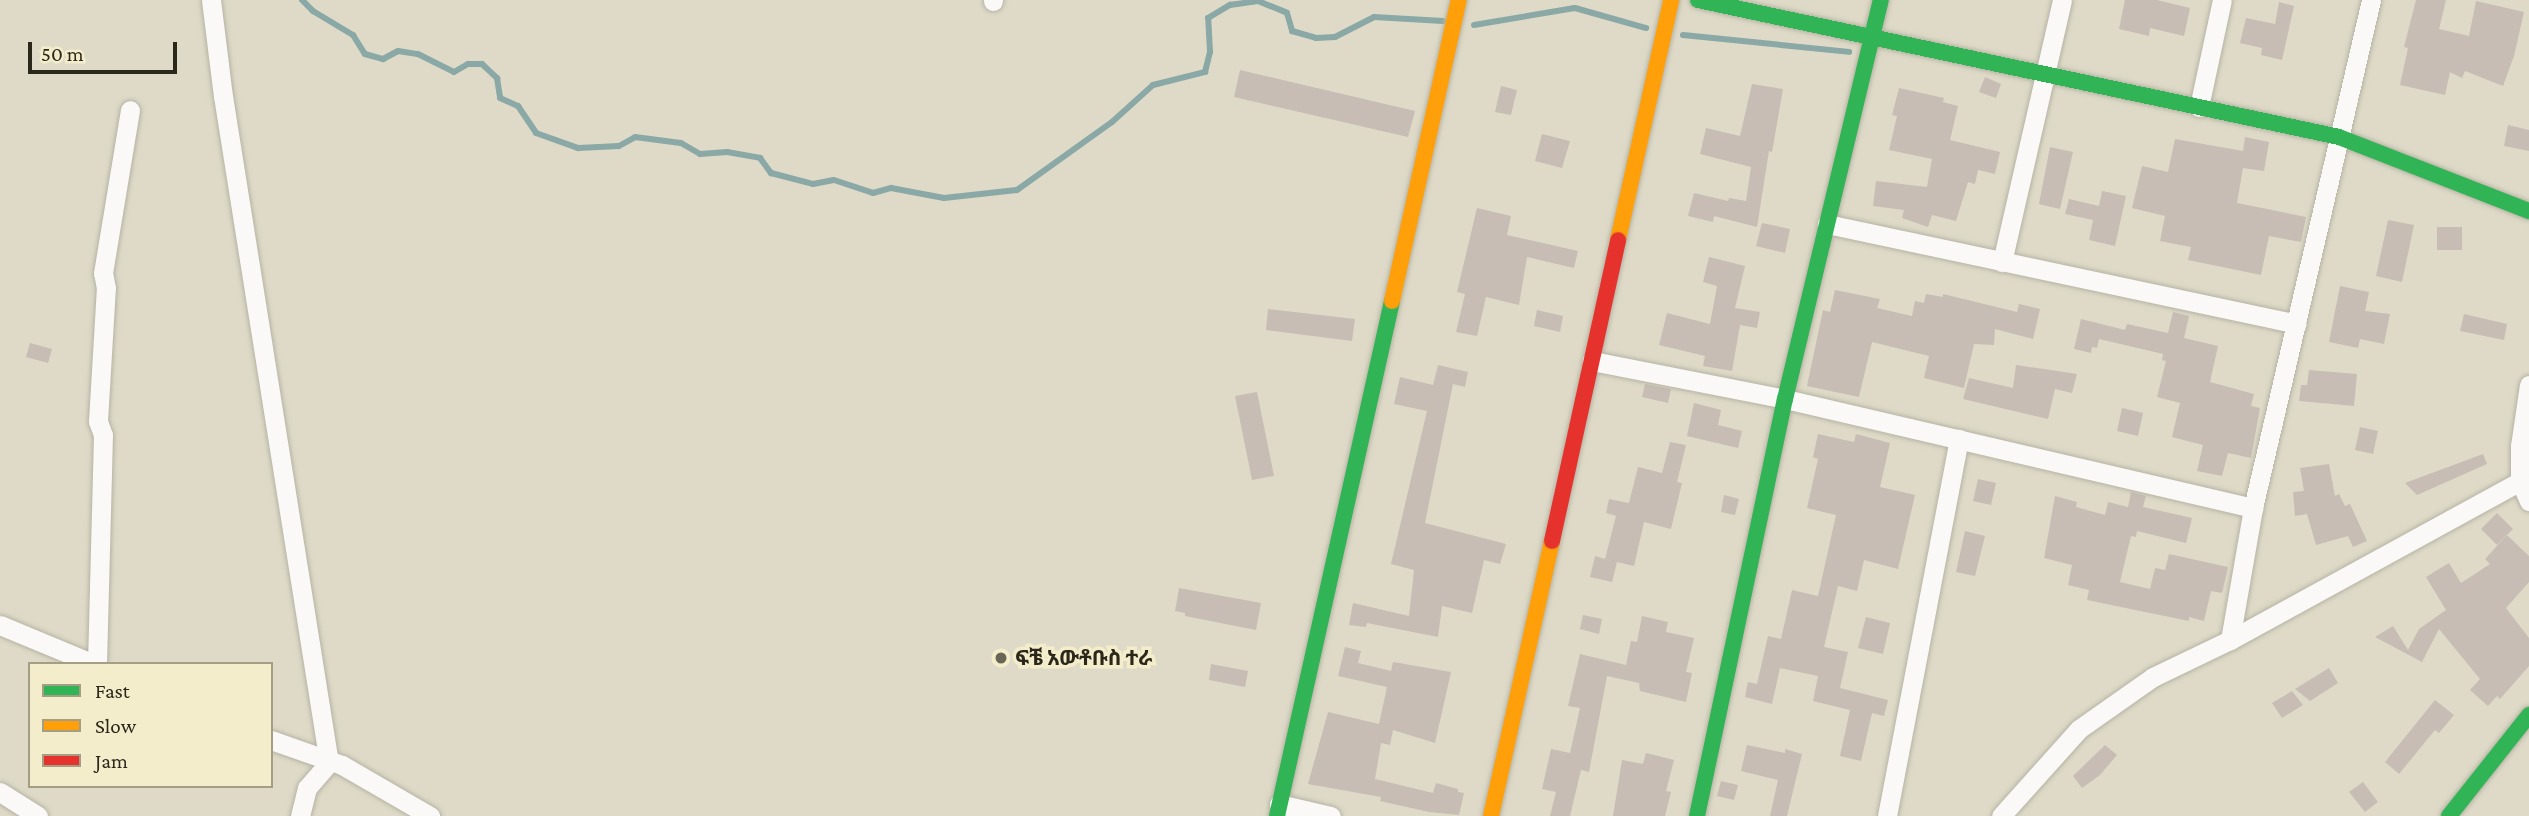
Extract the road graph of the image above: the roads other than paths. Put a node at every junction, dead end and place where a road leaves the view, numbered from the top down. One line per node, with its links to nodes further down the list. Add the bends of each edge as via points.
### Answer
1 (211, 0): 31 (street)
2 (1459, 0): 33 (street)
3 (1671, 0): 18 (street)
4 (1698, 0): 9 (street)
5 (1881, 0): 9 (street)
6 (2062, 0): 10 (street)
7 (2222, 0): 11 (street)
8 (2371, 0): 13 (street)
9 (1872, 35): 10 (street); 15 (street)
10 (2045, 73): 11 (street); 16 (street)
11 (2199, 107): 13 (street)
12 (130, 110): 28 (street, via 103,273)
13 (2339, 137): 14 (street); 17 (street)
14 (2529, 211)
15 (1827, 225): 16 (street); 20 (street)
16 (2002, 262): 17 (street)
17 (2296, 324): 24 (street)
18 (1592, 360): 20 (street); 39 (street)
19 (2529, 385): 22 (street, via 2519,446)
20 (1785, 400): 21 (street); 40 (street)
21 (1959, 439): 24 (street); 41 (street)
22 (2520, 481): 23 (street); 26 (street)
23 (2529, 501)
24 (2253, 508): 26 (street)
25 (0, 625): 27 (street)
26 (2230, 640): 42 (street, via 2153,677 2079,729)
27 (90, 662)
28 (95, 662)
29 (2529, 715): 34 (street)
30 (273, 741): 31 (street)
31 (329, 763): 36 (street, via 307,788); 37 (street, via 363,775)
32 (0, 792): 35 (street)
33 (1278, 810): 38 (street)
34 (2451, 815)
35 (38, 816)
36 (300, 816)
37 (430, 816)
38 (1331, 816)
39 (1491, 816)
40 (1698, 816)
41 (1887, 816)
42 (2001, 816)

